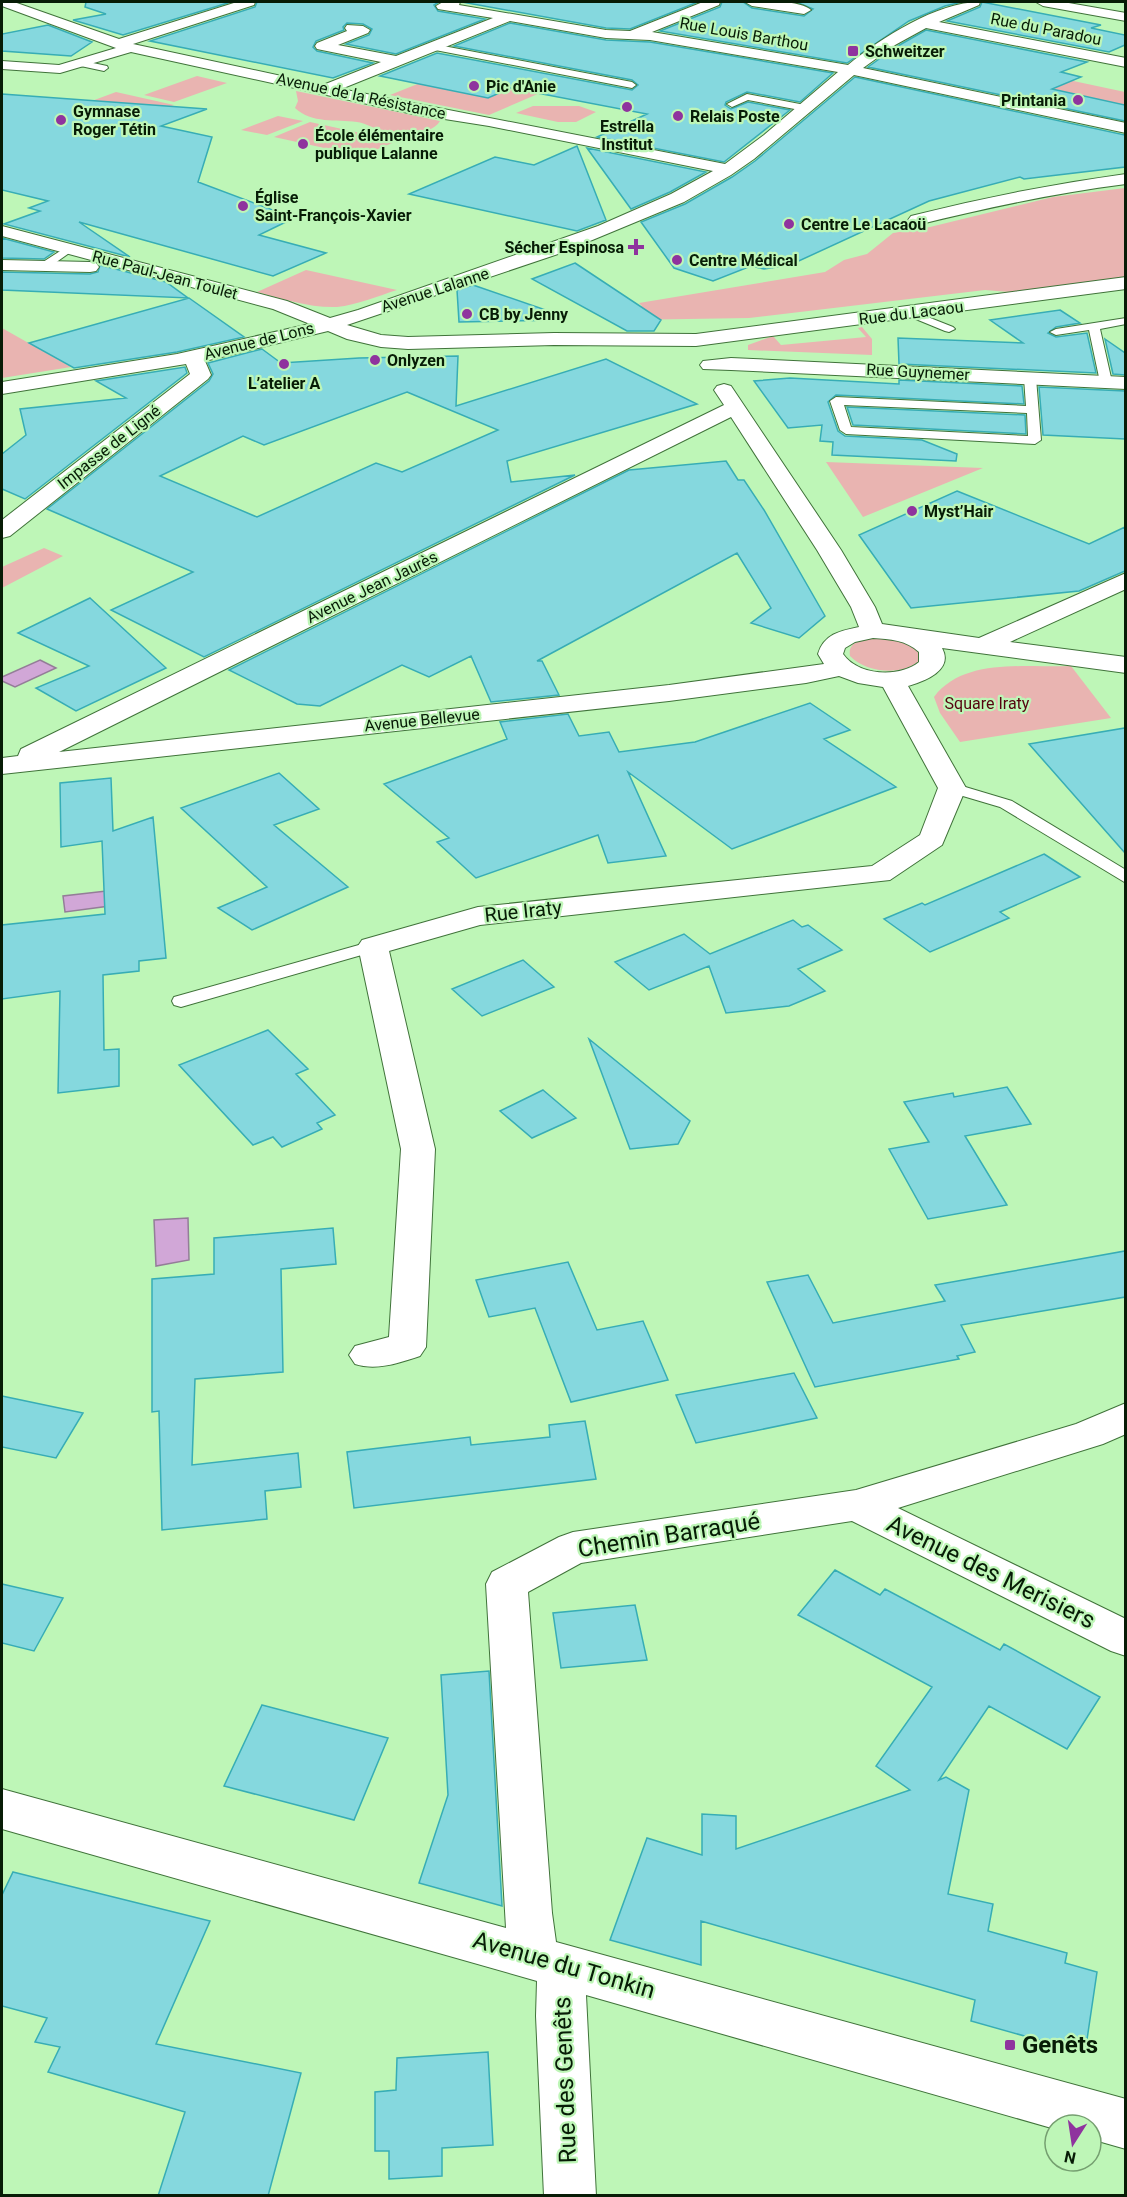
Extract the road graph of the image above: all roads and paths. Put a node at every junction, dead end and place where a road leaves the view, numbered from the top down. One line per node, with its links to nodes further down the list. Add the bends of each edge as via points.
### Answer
1 (3, 2): 14 (street, Avenue de la Résistance)
2 (249, 2): 14 (street)
3 (454, 2): 10 (street, Rue Louis Barthou, via 443,6)
4 (714, 2): 13 (street, Rue Louis Barthou)
5 (752, 2): 8 (street, Rue Louis Barthou)
6 (974, 2): 9 (street, Avenue Lalanne, via 940,15)
7 (1043, 2): 11 (street, Rue du Paradou)
8 (804, 10)
9 (922, 16): 18 (street, Rue du Paradou); 21 (street, Avenue Lalanne)
10 (509, 17): 13 (street, Rue Louis Barthou); 15 (street)
11 (1125, 17)
12 (352, 28): 16 (street, via 363,30 322,46)
13 (632, 35): 21 (street, Rue Louis Barthou)
14 (124, 46): 17 (street); 23 (street, Avenue de la Résistance)
15 (432, 47): 16 (street); 22 (lane)
16 (397, 61): 23 (street)
17 (79, 63): 19 (street, via 60,69); 20 (lane)
18 (1125, 63)
19 (2, 65)
20 (104, 68)
21 (851, 70): 25 (street, Avenue Lalanne); 26 (street, Rue Louis Barthou)
22 (632, 85)
23 (327, 89): 27 (street, Avenue de la Résistance)
24 (732, 104): 25 (lane, via 747,97)
25 (805, 108): 27 (street, Avenue Lalanne)
26 (1125, 128)
27 (726, 170): 38 (street, Avenue Lalanne, via 631,219 483,274)
28 (1125, 180): 29 (street, via 1057,188)
29 (917, 220)
30 (2, 231): 31 (street, Rue Paul-Jean Toulet)
31 (68, 249): 33 (lane); 34 (street, Rue Paul-Jean Toulet)
32 (2, 265): 33 (street)
33 (44, 266): 34 (street)
34 (144, 270): 38 (street, Rue Paul-Jean Toulet, via 280,305)
35 (1125, 283): 36 (street, Rue du Lacaou)
36 (910, 313): 40 (lane); 42 (street, Rue du Lacaou)
37 (1125, 321): 39 (lane)
38 (328, 324): 42 (street, Avenue de Lons, via 381,342); 43 (street, Avenue de Lons)
39 (1094, 327): 41 (lane); 46 (lane)
40 (949, 329)
41 (1056, 333)
42 (696, 339): 44 (street)
43 (194, 357): 47 (street, Avenue de Lons); 50 (street, Impasse de Ligné, via 201,375)
44 (710, 365): 45 (street, Rue Guynemer); 48 (street)
45 (1030, 378): 46 (street, Rue Guynemer); 49 (lane)
46 (1116, 383)
47 (2, 388)
48 (734, 408): 52 (street, via 828,550); 60 (street, Avenue Jean Jaurès)
49 (1032, 410): 49 (lane, via 906,404 836,401 846,430 1035,440)
50 (2, 531)
51 (1125, 580): 54 (street)
52 (873, 631): 53 (street); 58 (street, via 843,637 834,644 830,652)
53 (908, 636): 54 (street); 56 (street, via 933,652)
54 (985, 645): 55 (street)
55 (1021, 649): 56 (street); 57 (street)
56 (931, 665): 59 (street, via 914,676)
57 (1125, 665)
58 (842, 668): 59 (street, via 864,677); 60 (street, Avenue Bellevue, via 669,693)
59 (892, 680): 61 (street)
60 (5, 766)
61 (952, 789): 62 (lane, via 1006,804); 63 (street, Rue Iraty, via 932,839 880,874 478,916)
62 (1125, 879)
63 (373, 946): 64 (lane); 65 (street, via 418,1149 407,1347)
64 (181, 1001)
65 (368, 1355)
66 (1125, 1416): 67 (street, Chemin Barraqué, via 1089,1434)
67 (855, 1505): 68 (street, Avenue des Merisiers); 70 (street, Chemin Barraqué, via 573,1548 507,1584 528,1913)
68 (1125, 1639)
69 (2, 1809): 70 (street, Avenue du Tonkin)
70 (548, 1961): 71 (street, Avenue du Tonkin); 72 (street, Rue des Genêts, via 561,2016)
71 (1125, 2124)
72 (570, 2196)

